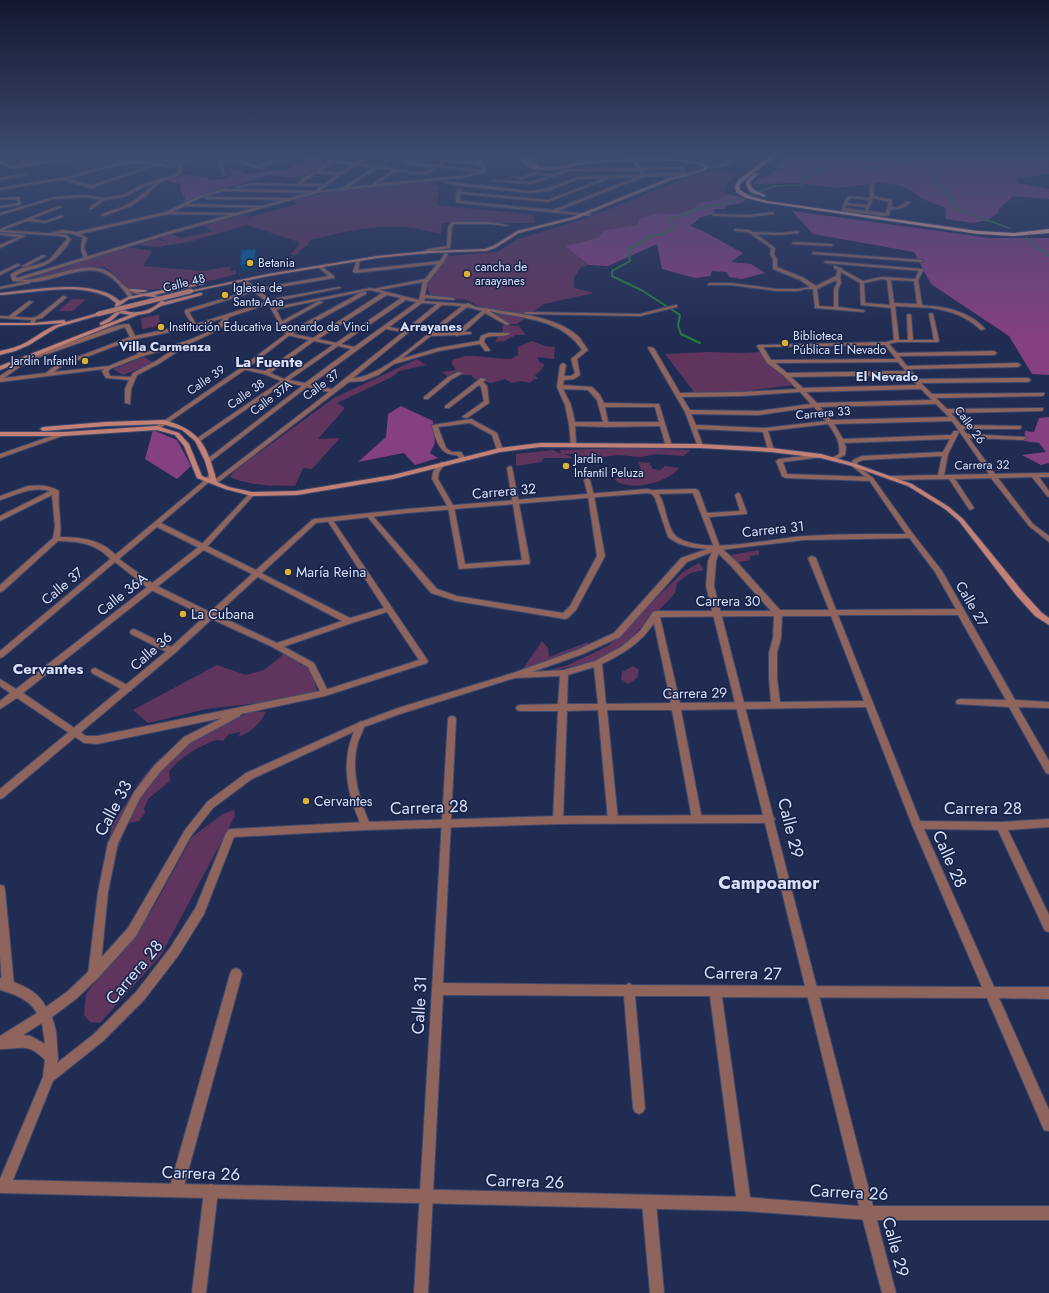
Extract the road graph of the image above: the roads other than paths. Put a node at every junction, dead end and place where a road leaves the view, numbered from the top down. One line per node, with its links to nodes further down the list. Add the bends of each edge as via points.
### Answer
1 (34, 216): 9 (street)
2 (61, 216): 9 (street, via 45,222)
3 (152, 216): 17 (street)
4 (227, 216): 29 (street)
5 (578, 216): 24 (main road, Calle 48, via 523,230 486,250)
6 (586, 216): 27 (main road, Calle 48, via 524,233 490,252)
7 (873, 216): 12 (highway)
8 (884, 216): 12 (highway)
9 (24, 220): 15 (street)
10 (506, 225): 24 (street, via 489,222 453,223 450,227 449,247)
11 (1049, 226): 12 (highway, via 1014,230)
12 (960, 228): 14 (highway, via 1010,234)
13 (734, 230): 18 (street, via 747,230)
14 (1049, 231)
15 (0, 232): 19 (street); 22 (street, via 22,236)
16 (798, 232): 18 (street)
17 (78, 233): 19 (street); 29 (street, via 85,238 82,247)
18 (752, 233): 51 (street, via 773,248 775,268)
19 (49, 234): 43 (street, via 67,236 69,239 51,260 18,272 13,275)
20 (793, 243): 21 (street)
21 (831, 245)
22 (0, 247)
23 (865, 252): 30 (street)
24 (424, 253): 26 (main road, Calle 48)
25 (813, 253): 30 (street)
26 (411, 254): 27 (main road, Calle 48); 31 (main road, Calle 48)
27 (446, 254): 34 (street)
28 (44, 256): 37 (street)
29 (86, 258): 43 (street)
30 (880, 258): 32 (street)
31 (358, 260): 33 (main road, Calle 48); 34 (street, via 355,272)
32 (921, 261)
33 (343, 262): 38 (main road, Calle 48); 42 (main road, Calle 48)
34 (442, 262): 46 (street)
35 (826, 262): 44 (street, via 922,270)
36 (18, 266): 39 (street)
37 (24, 266)
38 (320, 267): 42 (main road, Calle 48); 54 (street, via 332,278)
39 (0, 274)
40 (838, 277): 47 (street, via 838,268); 51 (street); 76 (street)
41 (889, 278): 44 (street); 47 (street, via 875,278); 72 (street)
42 (244, 279): 54 (street); 55 (main road, Calle 48); 70 (main road, Calle 48); 89 (main road, Calle 48, bridge)
43 (15, 280): 45 (street)
44 (916, 280): 73 (street)
45 (28, 282): 49 (street); 53 (street, via 96,268 105,271)
46 (426, 282): 52 (street); 56 (street); 64 (street)
47 (862, 282): 72 (street, via 863,304)
48 (710, 284): 51 (street, via 777,290)
49 (0, 288)
50 (339, 288): 66 (street)
51 (815, 288): 76 (street, via 817,307)
52 (372, 289): 56 (street); 63 (street); 86 (street, Calle 39)
53 (129, 290): 55 (main road); 59 (street); 61 (street)
54 (255, 290): 66 (street); 95 (street, via 187,311)
55 (162, 291): 59 (main road, Calle 48)
56 (384, 292): 62 (street); 107 (street)
57 (0, 294): 58 (main road, via 64,289)
58 (105, 294): 61 (main road); 67 (main road)
59 (144, 295): 61 (main road, Calle 48); 70 (main road, via 160,298 163,301)
60 (65, 297): 90 (street)
61 (130, 298): 67 (main road)
62 (405, 298): 64 (street); 115 (street, Calle 38)
63 (327, 299): 75 (street); 80 (street)
64 (422, 299): 68 (street); 69 (street); 96 (street, Calle 37A)
65 (31, 302): 88 (street)
66 (270, 302): 75 (street); 85 (street)
67 (119, 303): 77 (main road, via 116,308)
68 (440, 304): 69 (street); 103 (street, Calle 37)
69 (468, 304): 74 (street); 78 (street); 104 (street)
70 (160, 305): 82 (main road, Calle 48)
71 (675, 306): 81 (street, via 640,315)
72 (893, 306): 73 (street); 111 (street)
73 (920, 306): 97 (street, via 947,308)
74 (480, 307): 78 (street); 81 (street)
75 (273, 309): 91 (street)
76 (836, 309): 79 (street)
77 (119, 311): 82 (main road); 124 (main road, via 100,325)
78 (485, 311): 94 (street); 105 (street)
79 (863, 311)
80 (304, 312): 86 (street); 91 (street)
81 (509, 312): 138 (street, via 535,318 570,331 576,336 585,350 574,359 578,374)
82 (139, 313): 129 (main road, Calle 48)
83 (931, 314): 109 (street, via 938,341)
84 (909, 315): 109 (street)
85 (227, 316): 93 (street); 100 (street, via 223,324)
86 (323, 316): 101 (street, Calle 39)
87 (0, 317): 88 (street)
88 (12, 317): 90 (street)
89 (76, 319): 90 (main road); 99 (main road)
90 (33, 321): 92 (main road); 99 (main road)
91 (281, 323): 101 (street)
92 (0, 324)
93 (201, 324): 95 (street); 100 (street)
94 (508, 324)
95 (195, 326): 106 (street)
96 (384, 327): 103 (street); 117 (street, Calle 37A)
97 (983, 329)
98 (469, 332): 105 (street)
99 (43, 333): 119 (main road, via 18,348)
100 (207, 334): 112 (street)
101 (289, 334): 107 (street); 130 (street, Calle 39)
102 (507, 334): 113 (street, via 485,335)
103 (406, 335): 142 (street, Calle 37)
104 (429, 335): 105 (street); 110 (street)
105 (457, 335)
106 (132, 338): 121 (street); 135 (street, via 58,366); 139 (street, via 127,325 112,329 37,356)
107 (314, 339): 115 (street); 132 (street)
108 (414, 339): 110 (street)
109 (911, 340): 111 (street)
110 (420, 341): 125 (street)
111 (897, 341): 114 (street)
112 (189, 342): 121 (street); 140 (street, via 135,374)
113 (481, 342): 118 (street); 125 (street, via 438,350)
114 (886, 343): 122 (street, Calle 26); 123 (street, via 760,346)
115 (337, 344): 117 (street); 141 (street, Calle 38)
116 (652, 348): 152 (street)
117 (356, 349): 145 (street, Calle 37A)
118 (487, 350)
119 (0, 353)
120 (994, 353): 122 (street)
121 (141, 355): 128 (street)
122 (898, 358): 123 (street); 131 (street, Calle 26)
123 (769, 362): 136 (street)
124 (0, 364)
125 (392, 364): 142 (street, via 355,382)
126 (563, 365): 137 (street)
127 (1018, 365): 131 (street)
128 (110, 367): 135 (street); 140 (street, via 105,371 108,377)
129 (0, 368)
130 (244, 368): 132 (street); 165 (street, Calle 39)
131 (906, 368): 134 (street, Calle 26)
132 (266, 373): 141 (street)
133 (460, 373): 154 (street)
134 (910, 373): 136 (street); 144 (street, Calle 26)
135 (48, 374): 139 (street)
136 (787, 376): 149 (street)
137 (562, 378): 138 (street); 146 (street)
138 (572, 378): 147 (street)
139 (0, 379)
140 (132, 379): 156 (street, via 128,389)
141 (283, 380): 145 (street); 181 (street, Calle 38)
142 (348, 380): 150 (street, Calle 37)
143 (1028, 380): 144 (street)
144 (916, 381): 148 (street, Calle 26)
145 (305, 386): 150 (street); 193 (street, Calle 37A)
146 (560, 387): 147 (street); 167 (street, via 568,405)
147 (587, 387): 157 (street, via 598,395)
148 (922, 387): 149 (street); 153 (street, Calle 26)
149 (801, 390): 152 (street); 158 (street)
150 (332, 391): 206 (street, Calle 37)
151 (1042, 394): 153 (street)
152 (678, 395): 162 (street)
153 (931, 396): 155 (street, Calle 26)
154 (426, 398)
155 (938, 402): 158 (street); 161 (street, Calle 26)
156 (128, 403)
157 (603, 405): 168 (street, via 657,405); 169 (street)
158 (816, 405): 162 (street, via 758,413); 166 (street)
159 (447, 407): 163 (street, via 481,380 487,402)
160 (1041, 409): 161 (street)
161 (946, 411): 164 (street, Calle 26)
162 (688, 412): 170 (street)
163 (465, 417)
164 (954, 419): 166 (street, Carrera 33); 171 (street, Calle 26)
165 (164, 422): 173 (street, Calle 39); 174 (main road); 181 (main road, via 184,429)
166 (830, 422): 175 (street, Carrera 33); 182 (street)
167 (572, 424): 169 (street); 183 (street)
168 (662, 424): 169 (street); 184 (street)
169 (606, 425)
170 (694, 427): 175 (street, Carrera 33); 185 (street)
171 (959, 427): 172 (street); 178 (street); 179 (street, Calle 26)
172 (1019, 427)
173 (157, 428): 177 (main road); 206 (main road, via 177,434 187,445 199,477)
174 (0, 429)
175 (765, 430): 187 (street)
176 (0, 434): 177 (main road)
177 (63, 434): 189 (street)
178 (954, 436): 182 (street); 188 (street)
179 (964, 436): 180 (street); 200 (street, Calle 26)
180 (1023, 438)
181 (198, 440): 193 (main road)
182 (841, 441): 192 (street, via 844,453)
183 (573, 444): 184 (main road); 186 (main road)
184 (669, 446): 185 (main road)
185 (700, 446): 187 (main road)
186 (500, 450): 191 (main road); 191 (street, via 495,434 471,421 435,426 446,452 460,452)
187 (771, 450): 190 (main road)
188 (945, 454): 195 (street, via 862,458); 201 (street)
189 (0, 456)
190 (821, 456): 192 (main road); 204 (street, via 779,461 785,476)
191 (464, 459): 194 (main road)
192 (834, 459): 195 (main road)
193 (208, 461): 206 (main road, via 212,474)
194 (442, 464): 210 (main road, via 393,477 331,488 296,493); 216 (street, via 435,479)
195 (854, 465): 202 (main road); 204 (street, Calle 27)
196 (510, 468): 215 (street)
197 (1049, 474): 198 (street, Carrera 32)
198 (1034, 475): 200 (street, Carrera 32); 212 (street)
199 (950, 476): 200 (street, Carrera 32); 201 (street, Carrera 32); 217 (street)
200 (993, 476): 226 (street, Calle 26, via 1031,525)
201 (941, 477): 203 (street, Carrera 32)
202 (891, 478): 203 (street, Carrera 32); 207 (main road)
203 (916, 478): 207 (street)
204 (871, 479): 224 (street, Calle 27)
205 (587, 480): 213 (street)
206 (211, 482): 210 (main road); 223 (street, Calle 37)
207 (910, 485): 242 (main road, via 936,500 961,520 1019,593)
208 (56, 491): 214 (street, via 42,486 32,486); 220 (street); 225 (street)
209 (654, 492): 213 (street, Carrera 32); 219 (street, Carrera 32, via 696,491); 228 (street, via 673,538 681,542)
210 (252, 494): 227 (street, Calle 36A)
211 (738, 495): 219 (street, via 744,513)
212 (1049, 495)
213 (591, 496): 215 (street, Carrera 32); 218 (street, via 601,556 573,608 565,616 456,598 434,591)
214 (0, 498)
215 (516, 502): 216 (street, Carrera 32); 216 (street, via 526,562 462,567)
216 (451, 507): 218 (street, Carrera 32)
217 (971, 508)
218 (369, 515): 221 (street, Carrera 32)
219 (704, 515): 228 (street)
220 (0, 519)
221 (330, 520): 222 (street, Carrera 32); 234 (street)
222 (314, 521): 231 (street, Calle 36)
223 (157, 524): 227 (street); 230 (street, Calle 37)
224 (911, 536): 228 (street, Carrera 31, via 804,538); 235 (street, Calle 27, via 938,571)
225 (56, 539): 230 (street, via 77,539 97,544 108,550); 233 (street)
226 (1049, 540)
227 (203, 547): 231 (street); 232 (street, Calle 36A)
228 (717, 548): 236 (street); 239 (street, Calle 29, via 712,561 710,586); 250 (street, Carrera 31, via 684,560 617,635 580,652)
229 (812, 558): 237 (street, Calle 28)
230 (115, 559): 232 (street); 246 (street, Calle 37)
231 (257, 573): 240 (street, Calle 36); 241 (street)
232 (152, 587): 240 (street); 253 (street, Calle 36A)
233 (0, 589)
234 (389, 609): 241 (street); 254 (street, via 424,661)
235 (962, 612): 237 (street, Carrera 30); 257 (street, Calle 27)
236 (778, 613): 237 (street, Carrera 30); 239 (street, Carrera 30); 258 (street, via 777,638 773,653)
237 (834, 613): 256 (street, Calle 28)
238 (656, 614): 239 (street, Carrera 30); 247 (street, via 643,633 624,649); 261 (street)
239 (717, 614): 262 (street, Calle 29)
240 (210, 615): 244 (street); 245 (street, Calle 36)
241 (349, 621): 244 (street)
242 (1049, 622)
243 (134, 632): 245 (street)
244 (277, 646): 254 (street, via 311,665)
245 (172, 651): 252 (street, Calle 36)
246 (0, 655)
247 (598, 663): 249 (street); 264 (street)
248 (95, 671): 252 (street)
249 (564, 672): 250 (street); 263 (street)
250 (516, 675): 268 (street)
251 (0, 682): 253 (street)
252 (128, 689): 269 (street, Calle 36)
253 (16, 693): 260 (street, Calle 36A); 269 (street)
254 (325, 693): 266 (street)
255 (960, 702): 257 (street)
256 (870, 704): 258 (street, Carrera 29); 278 (street, Calle 28)
257 (1013, 704): 259 (street); 270 (street, Calle 27)
258 (776, 705): 262 (street, Carrera 29)
259 (1049, 705)
260 (0, 706)
261 (676, 706): 262 (street, Carrera 29); 264 (street, Carrera 29); 272 (street)
262 (741, 706): 273 (street, Calle 29)
263 (563, 707): 264 (street, Carrera 29); 265 (street, Carrera 29); 274 (street)
264 (602, 707): 275 (street)
265 (520, 708)
266 (246, 709): 269 (street, via 97,740 84,739); 283 (street, Calle 33, via 187,740 157,769 137,795 113,843 103,892)
267 (452, 719): 277 (street, Calle 31)
268 (361, 725): 279 (street, via 353,745 351,768 353,792); 283 (street, via 249,776 210,804 188,833 132,932)
269 (75, 732): 271 (street, Calle 36)
270 (1049, 770)
271 (0, 795)
272 (697, 819): 273 (street, Carrera 28); 275 (street, Carrera 28)
273 (770, 819): 289 (street, Calle 29)
274 (558, 820): 275 (street, Carrera 28); 277 (street, Carrera 28)
275 (613, 820)
276 (1049, 823): 280 (street, Carrera 28)
277 (447, 824): 279 (street, Carrera 28); 286 (street, Calle 31)
278 (918, 825): 280 (street, Carrera 28); 290 (street, Calle 28)
279 (366, 826): 295 (street, Carrera 28, via 231,833 200,910 174,952 140,996 98,1038)
280 (1001, 826): 282 (street)
281 (0, 890): 285 (street)
282 (1049, 927)
283 (94, 974): 292 (street, via 72,995)
284 (236, 974): 299 (street)
285 (4, 985): 292 (street, via 30,995)
286 (437, 989): 287 (street, Carrera 27); 301 (street, Calle 31)
287 (629, 989): 288 (street, Carrera 27); 296 (street)
288 (715, 990): 289 (street, Carrera 27); 303 (street)
289 (813, 991): 290 (street, Carrera 27); 304 (street, Calle 29)
290 (991, 992): 291 (street, Carrera 27); 297 (street, Calle 28)
291 (1049, 993)
292 (46, 1014): 293 (street); 294 (street, via 51,1029)
293 (0, 1044): 294 (street, via 23,1041 41,1046)
294 (52, 1059): 295 (street)
295 (49, 1077): 298 (street)
296 (639, 1108)
297 (1049, 1125)
298 (1, 1189): 299 (street, Carrera 26)
299 (176, 1190): 300 (street, Carrera 26)
300 (211, 1191): 301 (street, Carrera 26); 306 (street)
301 (426, 1196): 302 (street, Carrera 26); 307 (street, Calle 31)
302 (649, 1203): 303 (street, Carrera 26); 308 (street)
303 (744, 1204): 304 (street, Carrera 26)
304 (868, 1213): 305 (street, Carrera 26); 309 (street, Calle 29)
305 (1049, 1213)
306 (199, 1293)
307 (420, 1293)
308 (657, 1293)
309 (889, 1293)

